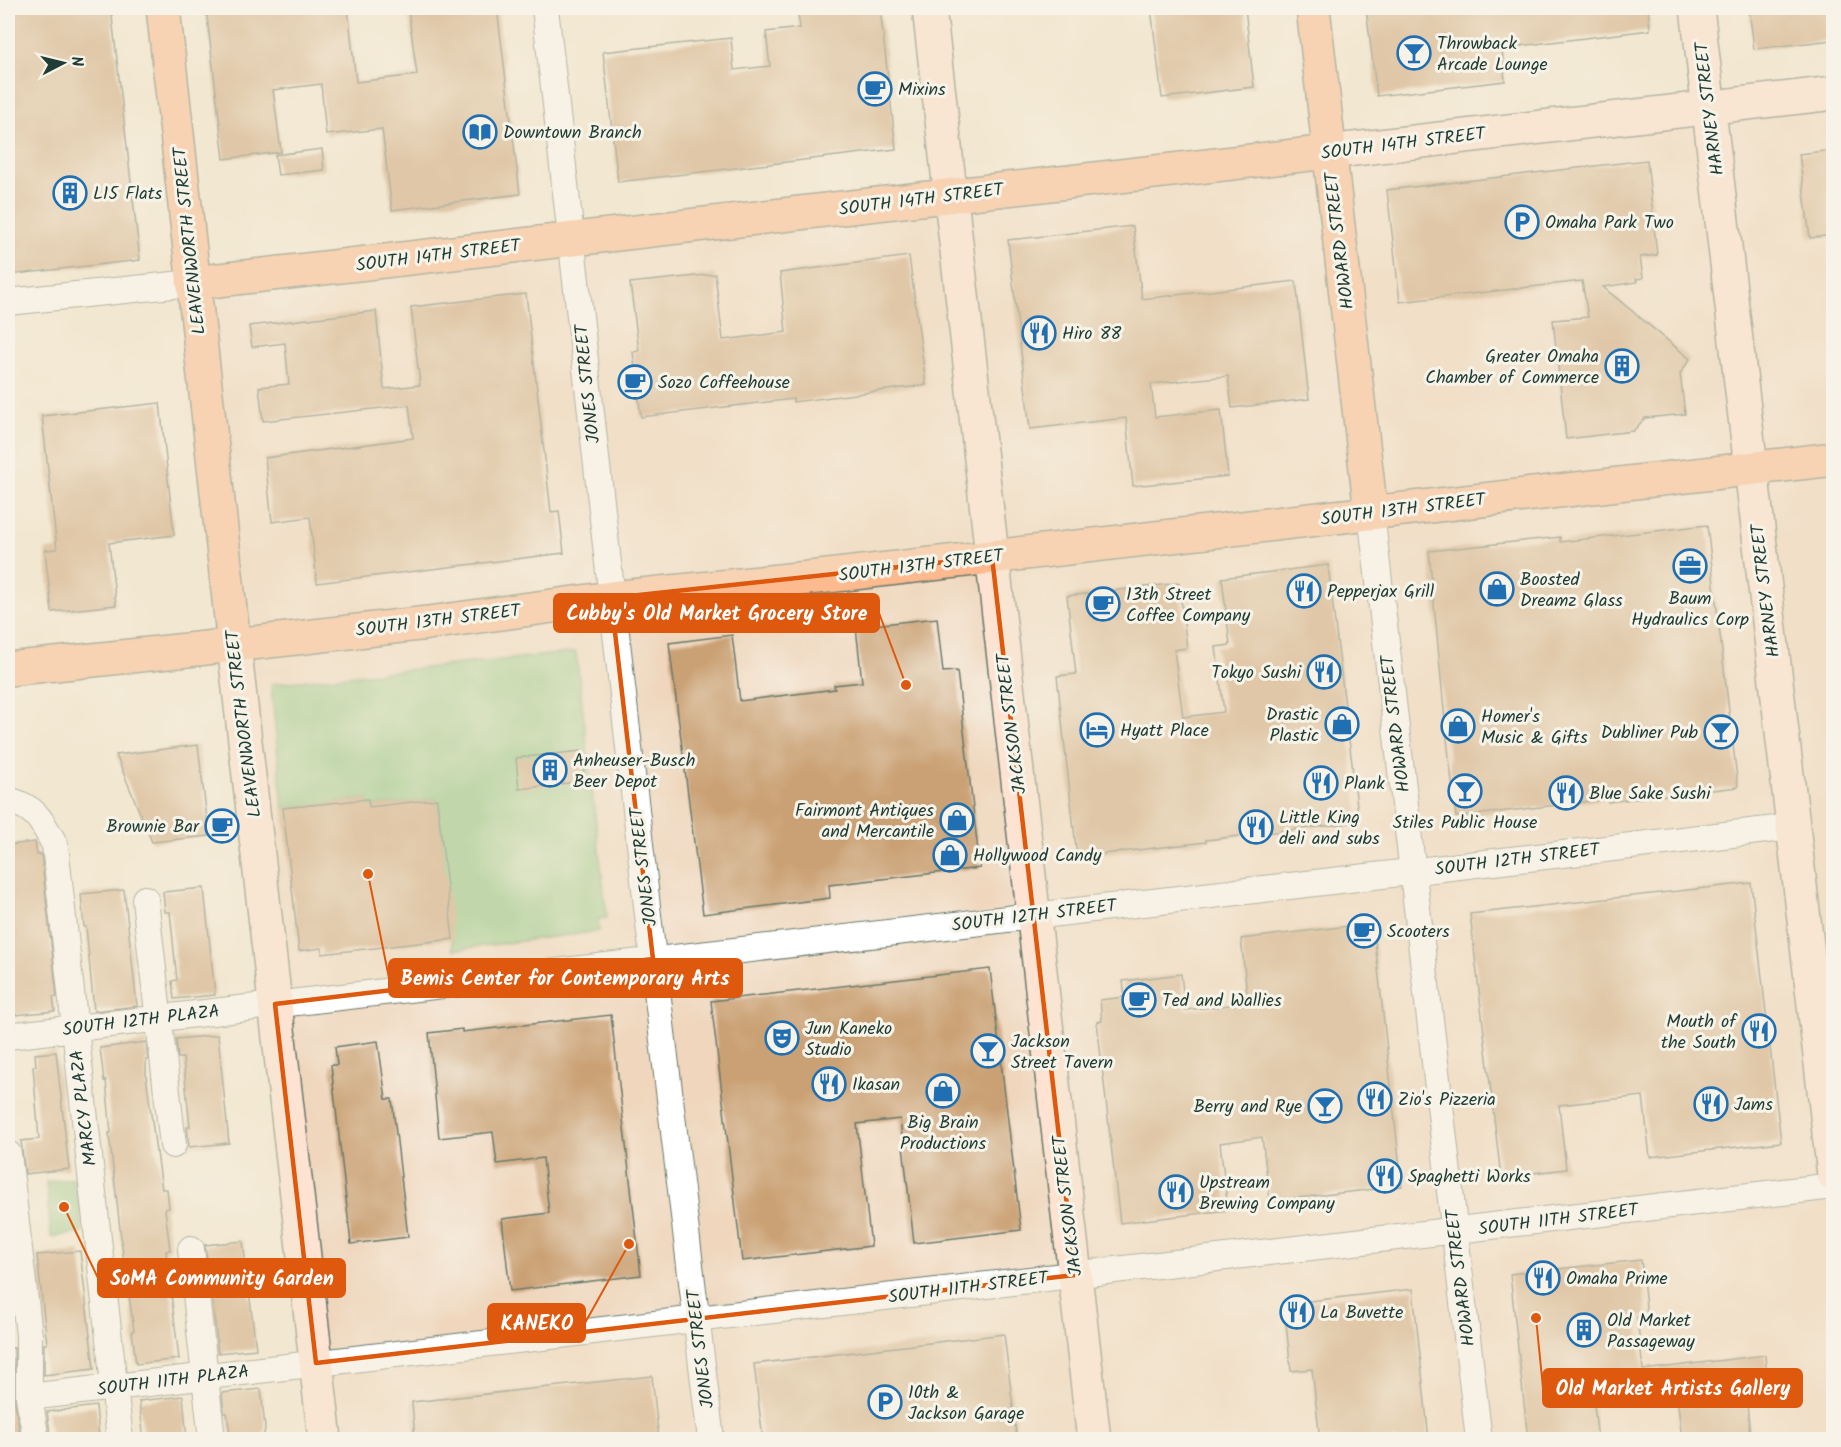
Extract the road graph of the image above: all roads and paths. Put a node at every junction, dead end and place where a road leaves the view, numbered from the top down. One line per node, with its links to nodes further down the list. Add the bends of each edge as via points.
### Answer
1 (163, 8): 11 (main road, LEAVENWORTH STREET)
2 (545, 8): 10 (street, JONES STREET)
3 (928, 8): 9 (street, JACKSON STREET)
4 (1313, 8): 8 (main road, HOWARD STREET)
5 (1697, 8): 7 (street, HARNEY STREET)
6 (1833, 93): 7 (street, SOUTH 14TH STREET)
7 (1709, 107): 8 (street, SOUTH 14TH STREET); 14 (street, HARNEY STREET)
8 (1329, 152): 9 (main road, SOUTH 14TH STREET); 15 (main road, HOWARD STREET)
9 (951, 195): 10 (main road, SOUTH 14TH STREET); 16 (street, JACKSON STREET)
10 (571, 240): 11 (main road, SOUTH 14TH STREET); 17 (street, JONES STREET)
11 (193, 283): 12 (street, SOUTH 14TH STREET); 18 (main road, LEAVENWORTH STREET)
12 (8, 302)
13 (1833, 459): 14 (main road, SOUTH 13TH STREET)
14 (1751, 468): 15 (main road, SOUTH 13TH STREET); 21 (street, HARNEY STREET)
15 (1371, 513): 16 (main road, SOUTH 13TH STREET); 22 (street, HOWARD STREET)
16 (992, 557): 17 (main road, SOUTH 13TH STREET); 24 (street, JACKSON STREET)
17 (611, 598): 18 (main road, SOUTH 13TH STREET); 25 (street, JONES STREET)
18 (234, 645): 19 (main road, SOUTH 13TH STREET); 26 (street, LEAVENWORTH STREET)
19 (8, 669)
20 (8, 800): 28 (street, MARCY PLAZA, via 25,805 41,819 55,845)
21 (1793, 827): 22 (street, SOUTH 12TH STREET); 32 (street, HARNEY STREET)
22 (1412, 871): 24 (street, SOUTH 12TH STREET); 34 (street, HOWARD STREET)
23 (145, 899): 27 (street)
24 (1034, 915): 25 (street, SOUTH 12TH STREET); 36 (street, JACKSON STREET)
25 (653, 959): 26 (street, SOUTH 12TH STREET); 37 (street, JONES STREET)
26 (275, 1004): 27 (street, SOUTH 12TH PLAZA); 38 (street, LEAVENWORTH STREET)
27 (159, 1018): 28 (street, SOUTH 12TH PLAZA); 30 (street)
28 (74, 1028): 29 (street, SOUTH 12TH PLAZA); 40 (street, MARCY PLAZA)
29 (8, 1036)
30 (173, 1145)
31 (8, 1154): 41 (street, via 29,1335)
32 (1833, 1175)
33 (1833, 1186): 34 (street, SOUTH 11TH STREET)
34 (1454, 1230): 36 (street, SOUTH 11TH STREET); 48 (street, HOWARD STREET)
35 (191, 1249): 39 (street)
36 (1075, 1275): 37 (street, SOUTH 11TH STREET); 47 (street, JACKSON STREET)
37 (696, 1319): 38 (street, SOUTH 11TH STREET); 46 (street, JONES STREET)
38 (316, 1363): 39 (street, SOUTH 11TH PLAZA); 45 (street, LEAVENWORTH STREET)
39 (204, 1376): 40 (street, SOUTH 11TH PLAZA); 44 (street)
40 (116, 1387): 41 (street, SOUTH 11TH PLAZA); 43 (street, MARCY PLAZA)
41 (29, 1397): 42 (street)
42 (36, 1440)
43 (120, 1440)
44 (212, 1440)
45 (325, 1440)
46 (711, 1440)
47 (1094, 1440)
48 (1479, 1440)

